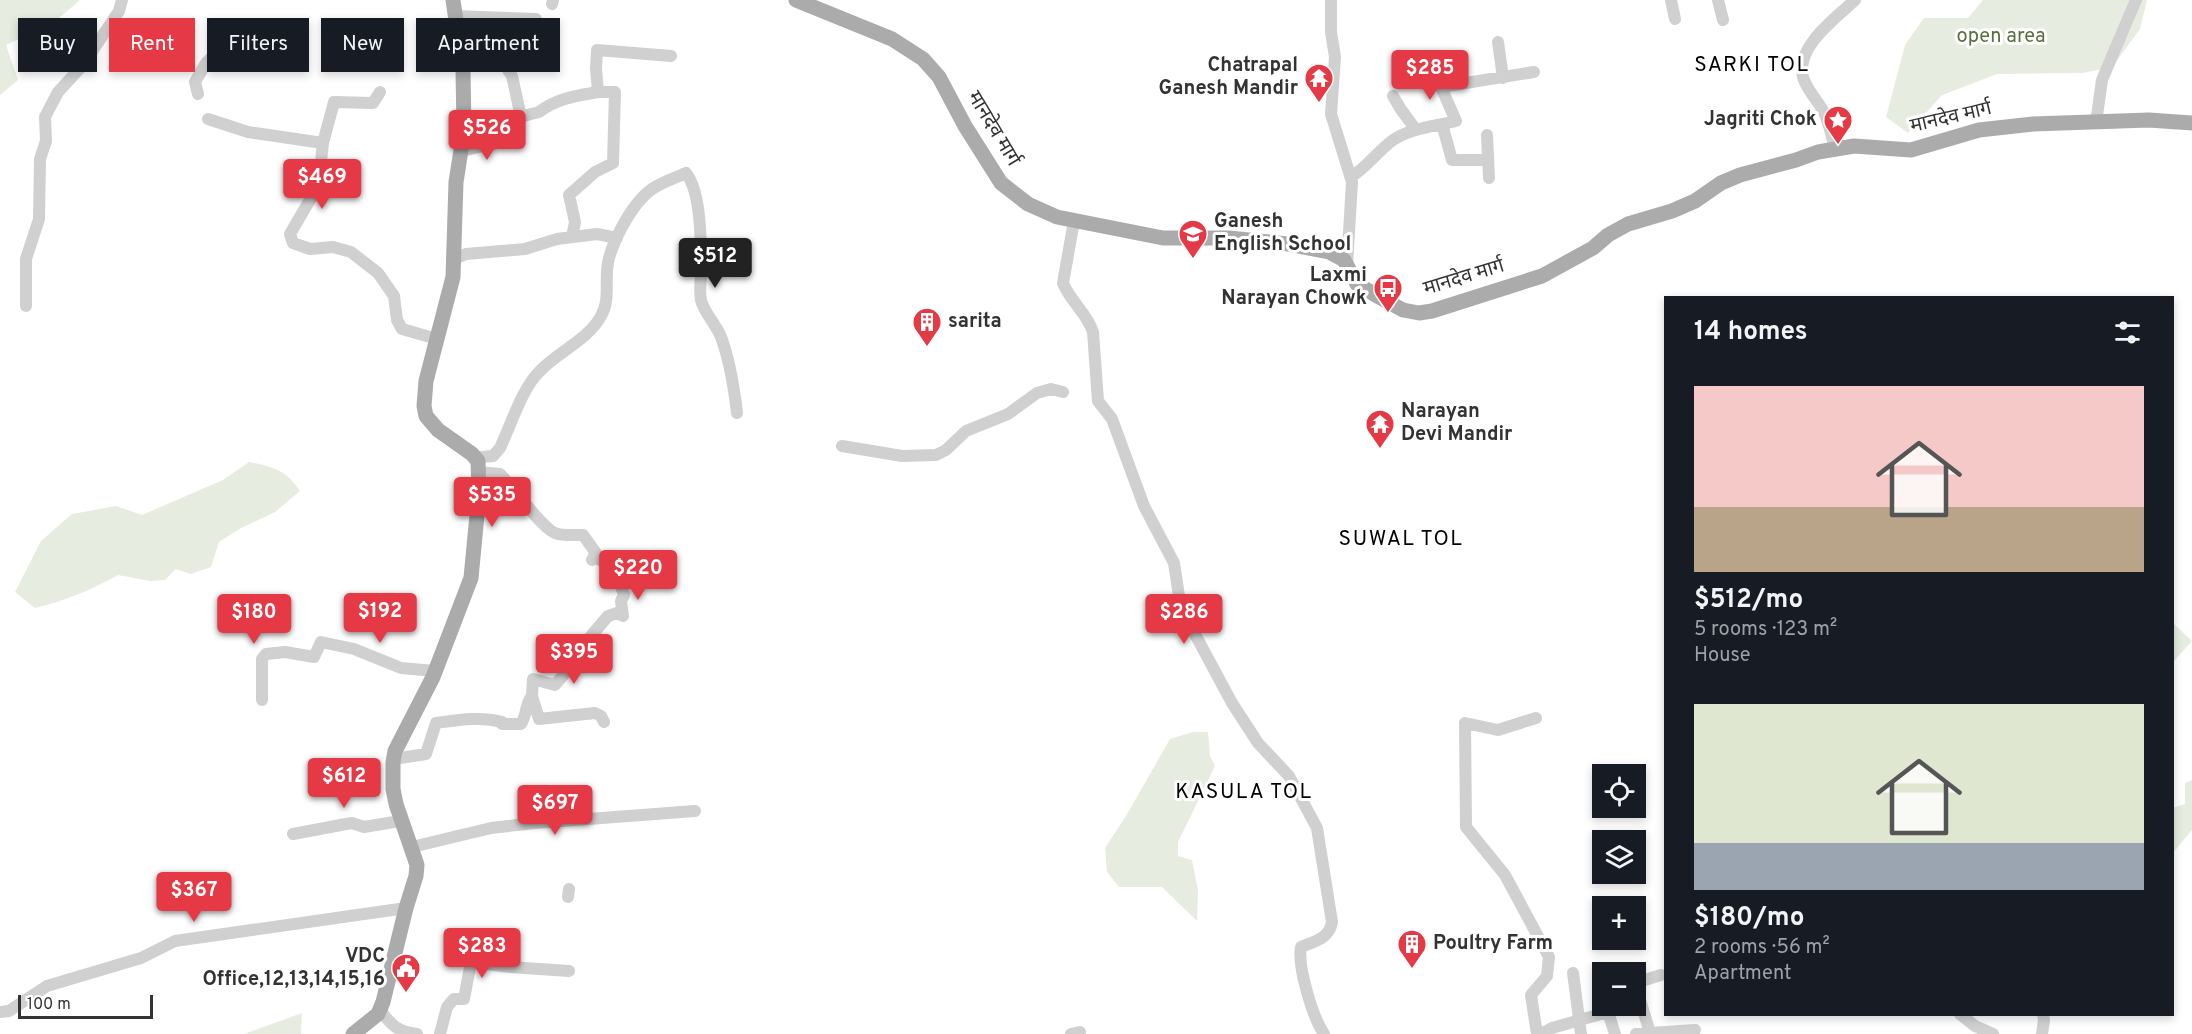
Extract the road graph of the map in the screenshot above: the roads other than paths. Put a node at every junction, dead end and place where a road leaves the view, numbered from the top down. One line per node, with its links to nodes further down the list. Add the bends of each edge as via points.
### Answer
1 (122, 0): 45 (street, via 113,20 83,65 58,92 45,117 39,219 26,259)
2 (453, 0): 9 (main road)
3 (796, 0): 40 (main road, मानदेव मार्ग, via 892,39 923,59 939,76 1001,183 1028,204)
4 (1330, 0): 38 (street, via 1335,57 1331,114)
5 (1671, 0): 11 (street)
6 (1718, 0): 12 (street)
7 (1855, 0): 35 (street, via 1822,29 1802,66 1803,77 1826,116)
8 (2136, 0): 27 (street, via 2102,80)
9 (454, 16): 10 (street); 31 (main road, via 463,69)
10 (510, 18)
11 (1675, 19)
12 (1723, 20)
13 (1498, 42): 19 (street)
14 (671, 56): 22 (street, via 597,50)
15 (207, 62): 23 (street, via 195,82)
16 (1438, 69): 20 (street)
17 (509, 72): 25 (street)
18 (1534, 72): 19 (street)
19 (1503, 78): 20 (street)
20 (1441, 87): 29 (street, via 1456,121)
21 (380, 92): 34 (street, via 373,104 334,102)
22 (598, 92): 25 (street, via 576,94); 41 (street, via 615,92 613,163 595,172 569,195 575,222)
23 (198, 94)
24 (1393, 96): 30 (street)
25 (521, 117): 31 (street)
26 (208, 118): 34 (street, via 248,132)
27 (2096, 123): 28 (main road, मानदेव मार्ग); 35 (main road, मानदेव मार्ग, via 1997,127 1911,150)
28 (2192, 123)
29 (1442, 124): 30 (street); 37 (street, via 1452,159)
30 (1416, 130): 38 (street, via 1394,139)
31 (464, 131): 36 (main road)
32 (1487, 135): 37 (street)
33 (506, 141): 36 (street)
34 (323, 143): 46 (street, via 319,180 290,234 292,243 310,249 333,247 351,252 378,273 394,296 402,329)
35 (1835, 148): 44 (main road, मानदेव मार्ग, via 1740,175 1695,201 1618,229 1549,273 1432,311 1403,310 1357,284)
36 (461, 150): 43 (main road)
37 (1488, 160): 39 (street)
38 (1351, 177): 44 (street)
39 (1489, 178)
40 (1074, 221): 44 (main road, मानदेव मार्ग, via 1163,238 1229,238 1288,244 1329,252); 79 (street, via 1063,283 1093,332 1100,406 1112,419 1144,506 1174,563 1179,596 1189,623 1232,703 1258,743 1289,776 1317,828 1332,922 1330,931 1301,947 1299,955 1306,994)
41 (572, 237): 42 (street, via 597,234); 43 (street, via 525,249 466,254)
42 (617, 238): 48 (street, via 632,209 652,189 686,173 697,204 702,302 720,333 733,377); 50 (street, via 607,268 607,300 602,315 587,333 537,373 500,448 493,456 482,458)
43 (454, 259): 46 (main road)
44 (1347, 266)
45 (26, 306)
46 (437, 339): 50 (main road, via 423,395 426,416 438,430 472,454)
47 (1063, 392): 49 (street, via 1051,389 1037,393 1008,414 966,431 936,455 902,456)
48 (738, 413)
49 (842, 446)
50 (478, 467): 51 (main road, via 471,578); 52 (street, via 500,474 540,522 555,533 583,535 596,553 592,559 619,572 623,616 608,616 583,648 574,652 555,685 533,679)
51 (435, 671): 53 (street, via 401,668 354,649 321,642 314,657 285,652 266,654 262,659); 56 (main road)
52 (532, 696): 55 (street, via 539,719 595,713); 56 (street, via 521,724 475,718 436,723 426,754)
53 (262, 700)
54 (1536, 718): 80 (street, via 1498,730 1465,723 1466,827 1505,875 1549,957 1547,976 1531,995)
55 (604, 722)
56 (393, 759): 58 (main road, via 393,789)
57 (695, 811): 60 (street, via 491,828)
58 (400, 821): 59 (street, via 364,827 352,823); 60 (main road)
59 (293, 834)
60 (412, 847): 61 (main road, via 416,876)
61 (406, 908): 66 (main road); 67 (street, via 175,941 141,958 47,986 9,1011)
62 (569, 971): 78 (street, via 471,962 464,999 454,999 447,1007)
63 (1573, 973): 73 (street)
64 (1661, 975): 65 (street)
65 (1646, 980)
66 (380, 1010): 76 (main road); 77 (street, via 392,1026)
67 (0, 1012)
68 (1597, 1016): 73 (street)
69 (1611, 1016): 81 (street)
70 (1645, 1016): 75 (street)
71 (1962, 1016): 83 (street)
72 (2043, 1016): 84 (street)
73 (1580, 1028): 80 (street, via 1552,1028)
74 (1695, 1030): 75 (street)
75 (1650, 1033): 82 (street)
76 (353, 1034)
77 (417, 1034)
78 (440, 1034)
79 (1324, 1034)
80 (1539, 1034)
81 (1615, 1034)
82 (1636, 1034)
83 (1993, 1034)
84 (2042, 1034)

